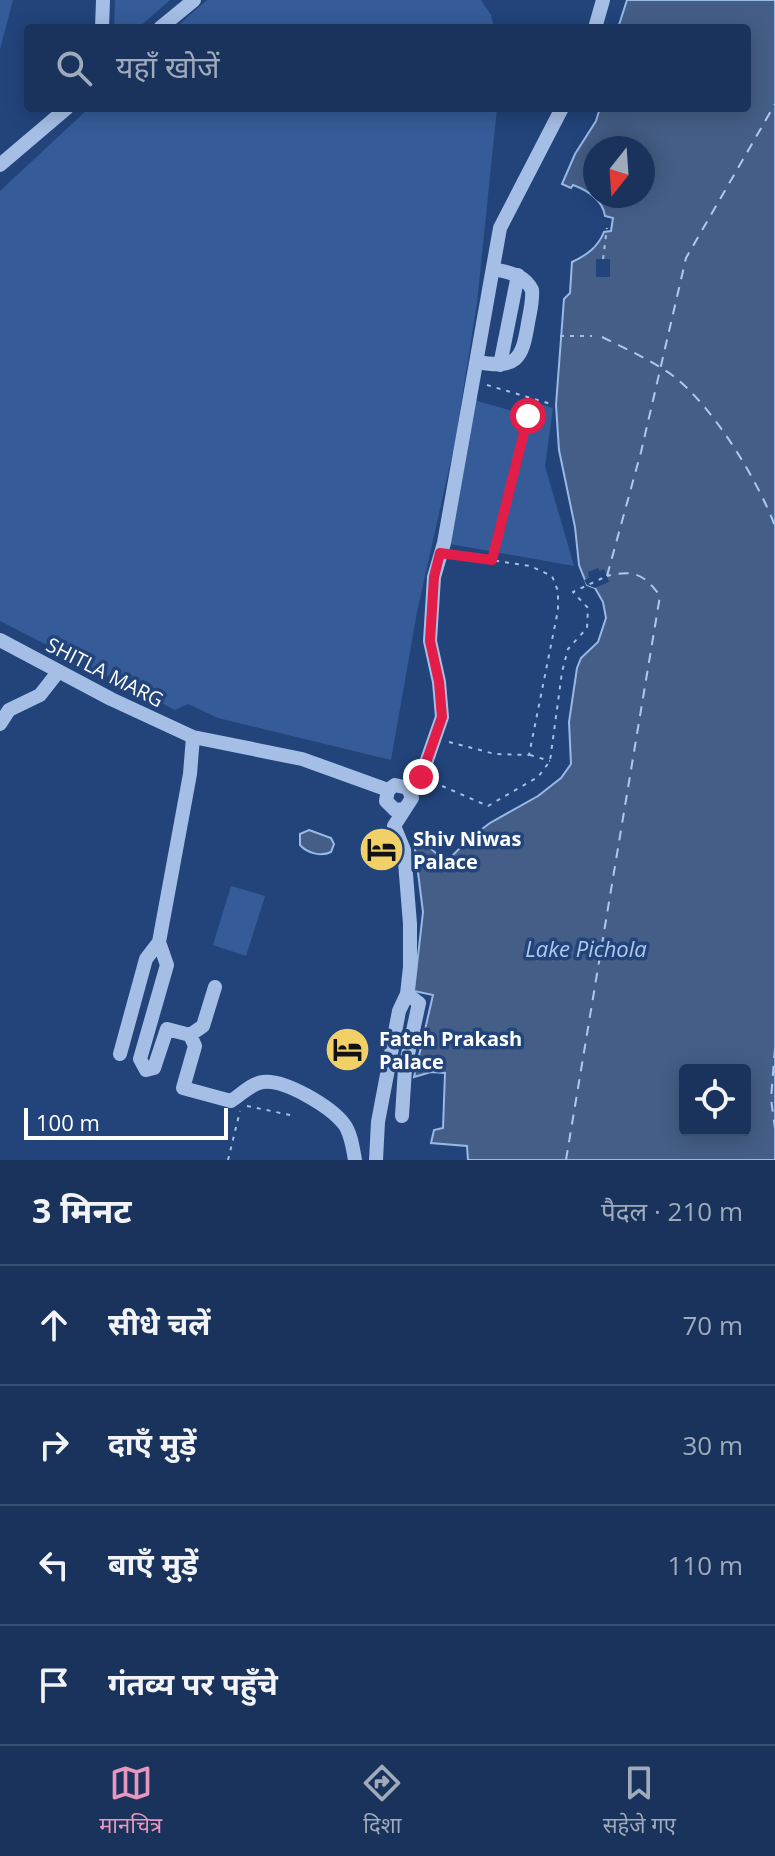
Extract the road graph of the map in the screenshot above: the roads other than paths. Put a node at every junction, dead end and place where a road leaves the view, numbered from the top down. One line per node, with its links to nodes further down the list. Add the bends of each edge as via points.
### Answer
1 (103, 0): 4 (street)
2 (194, 0): 5 (street)
3 (603, 0): 6 (street)
4 (102, 24)
5 (165, 24)
6 (596, 24)
7 (62, 112): 9 (street)
8 (560, 112): 10 (street, via 503,220)
9 (0, 165)
10 (494, 269): 11 (street); 11 (street, via 529,284 533,297 524,347 517,359 500,365)
11 (477, 362): 17 (street, via 431,604 430,641 442,717 421,777)
12 (0, 640): 13 (street, SHITLA MARG)
13 (58, 672): 14 (street, via 40,695 9,710); 15 (street, SHITLA MARG)
14 (0, 724)
15 (193, 737): 16 (street, SHITLA MARG, via 302,759); 21 (street)
16 (359, 777): 18 (street, SHITLA MARG); 20 (street)
17 (408, 788): 18 (street); 19 (street, via 411,801)
18 (388, 790): 19 (street, via 389,806)
19 (404, 809): 20 (street)
20 (394, 826): 23 (street, via 404,850 408,895)
21 (159, 942): 24 (street, via 167,965 142,1065 146,1070 157,1065 167,1029); 25 (street, via 146,959)
22 (215, 987): 24 (street, via 203,1026)
23 (407, 994): 26 (street, via 419,1003 405,1068); 28 (street, via 399,1011 378,1122)
24 (190, 1035): 27 (street, via 195,1046 183,1088 231,1101 259,1082 301,1093 346,1126)
25 (120, 1054)
26 (402, 1116)
27 (355, 1160)
28 (376, 1160)

